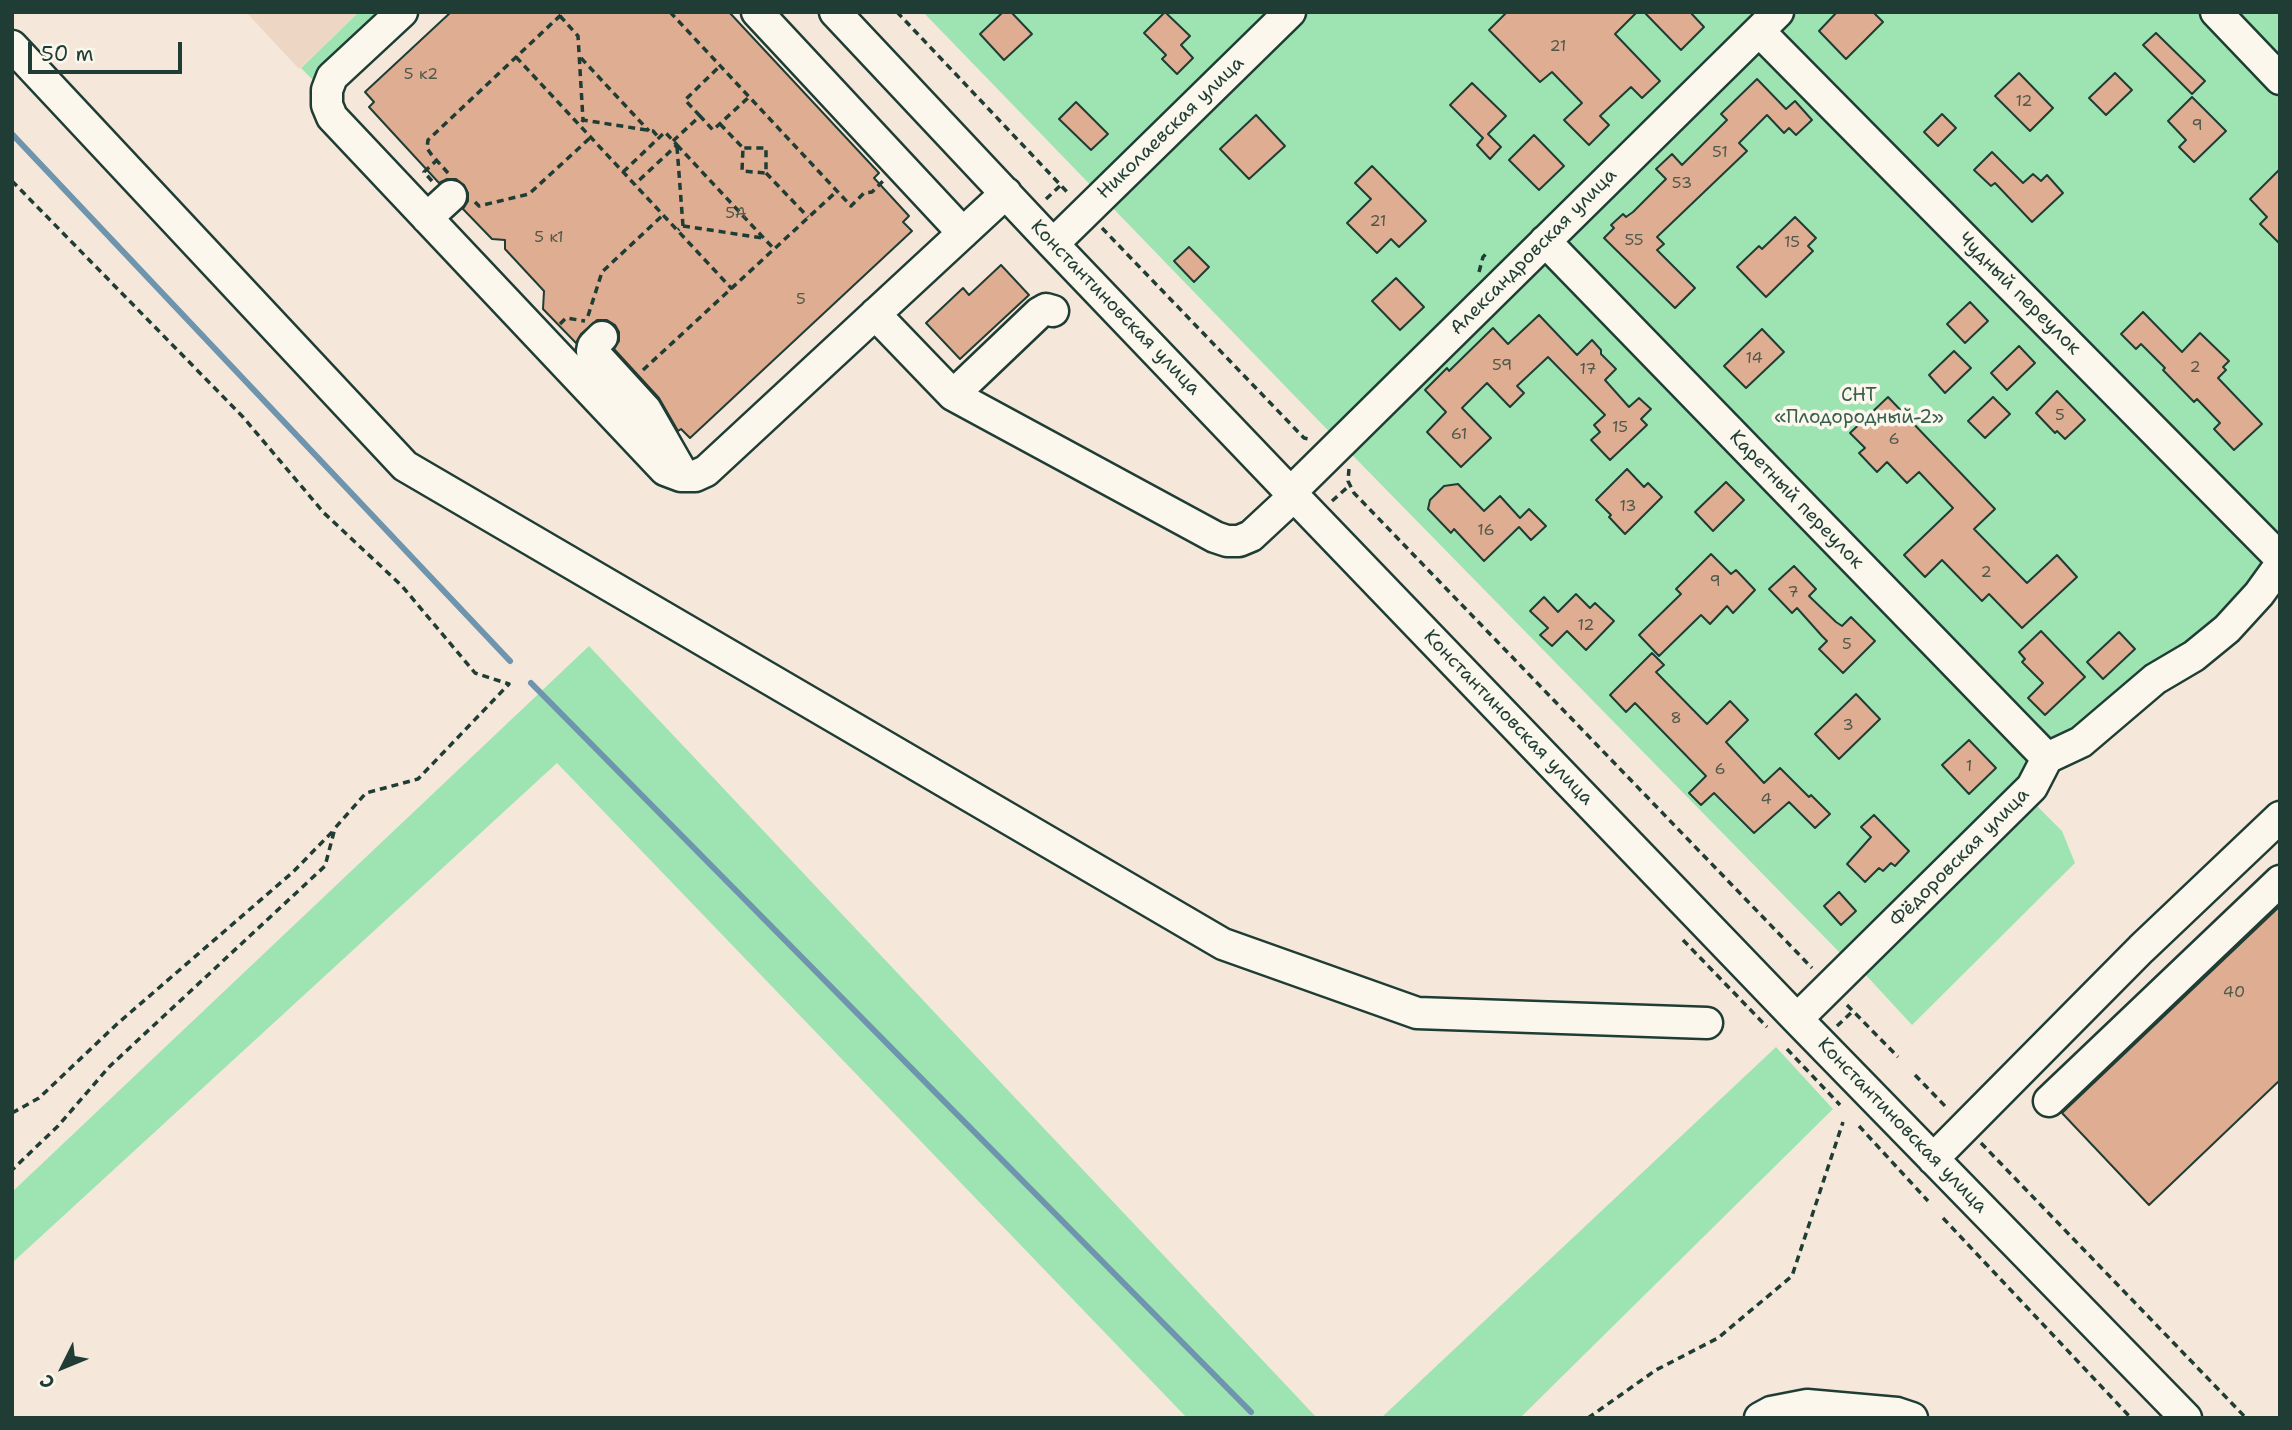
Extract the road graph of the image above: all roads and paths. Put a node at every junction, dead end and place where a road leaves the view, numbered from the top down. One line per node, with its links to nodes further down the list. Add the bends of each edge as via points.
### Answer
1 (402, 12): 40 (street, via 332,76 327,105 332,117)
2 (670, 12): 13 (path)
3 (757, 12): 45 (street)
4 (897, 12): 33 (path)
5 (1290, 12): 48 (street, Николаевская улица)
6 (2216, 12): 14 (street)
7 (562, 14): 11 (path); 12 (path, via 579,36)
8 (842, 14): 36 (street, Константиновская улица)
9 (1768, 21): 47 (street, Александровская улица); 65 (street, Чудный переулок)
10 (12, 46): 77 (street, via 404,466 1223,944 1417,1013)
11 (516, 57): 18 (path); 26 (path, via 428,140 427,148)
12 (580, 57): 17 (path); 20 (path)
13 (720, 66): 15 (path); 16 (path, via 685,100)
14 (2280, 79)
15 (749, 97): 19 (path); 35 (path)
16 (700, 116): 19 (path, via 713,130); 23 (path)
17 (583, 120): 18 (path); 20 (path)
18 (579, 124): 21 (path)
19 (720, 124): 25 (path)
20 (649, 131): 22 (path)
21 (591, 137): 28 (path); 34 (path, via 529,194 479,206)
22 (659, 138): 23 (path, via 665,132); 28 (path)
23 (673, 141): 24 (path)
24 (677, 145): 31 (path); 43 (path); 46 (path)
25 (743, 148): 29 (path, via 742,171); 29 (path, via 766,148)
26 (437, 160): 27 (path); 34 (path)
27 (427, 170)
28 (623, 172): 31 (path)
29 (766, 173): 41 (path)
30 (12, 181): 69 (path, via 243,417 324,513 402,586 475,673 509,684 418,779 366,793)
31 (635, 184): 39 (path)
32 (878, 185): 35 (path, via 850,206)
33 (1061, 185): 37 (path); 38 (path)
34 (459, 190): 40 (street)
35 (837, 191): 41 (path)
36 (1006, 193): 45 (street); 48 (street, Константиновская улица)
37 (1069, 194)
38 (1044, 200)
39 (663, 215): 44 (path); 55 (path, via 602,272 587,321 566,318)
40 (427, 218): 56 (street)
41 (808, 218): 49 (path)
42 (1096, 222): 59 (path, via 1304,438)
43 (683, 226): 44 (path); 46 (path)
44 (678, 230): 52 (path)
45 (963, 233): 54 (street)
46 (763, 238): 49 (path)
47 (1545, 241): 63 (street, Александровская улица); 67 (street, Каретный переулок)
48 (1053, 244): 63 (street, Константиновская улица)
49 (774, 249): 52 (path)
50 (1489, 251): 51 (path)
51 (1478, 277)
52 (732, 289): 57 (path, via 650,365)
53 (1053, 311): 58 (street, via 1039,313)
54 (875, 314): 58 (street, Александровская улица); 61 (street, via 706,471)
55 (559, 325)
56 (586, 354): 61 (street, via 665,470); 61 (street, via 593,346 592,351 646,410)
57 (635, 369)
58 (953, 395): 63 (street, Александровская улица, via 1227,541 1251,536)
59 (1317, 440)
60 (1350, 463): 62 (path)
61 (684, 476)
62 (1350, 485): 64 (path); 72 (path)
63 (1293, 494): 76 (street, Константиновская улица)
64 (1332, 501)
65 (2280, 558)
66 (2280, 565): 67 (street, via 2227,629 2155,679 2081,742)
67 (2046, 758): 76 (street, Фёдоровская улица, via 2032,787)
68 (2279, 819): 71 (street)
69 (335, 828): 85 (path, via 293,872 39,1098); 90 (path, via 326,866 109,1067)
70 (2280, 881): 73 (street)
71 (2141, 949): 73 (street); 89 (street)
72 (1815, 972)
73 (2173, 983): 82 (street)
74 (1846, 1003): 75 (path)
75 (1853, 1011): 78 (path); 80 (path)
76 (1797, 1019): 89 (street, Константиновская улица)
77 (1707, 1023)
78 (1835, 1027)
79 (1787, 1049): 83 (path)
80 (1898, 1057)
81 (1915, 1074): 84 (path)
82 (2049, 1101)
83 (1840, 1105)
84 (1950, 1111)
85 (12, 1113)
86 (1843, 1122): 93 (path, via 1792,1276 1718,1338 1656,1370)
87 (1859, 1126): 91 (path)
88 (1972, 1134): 98 (path)
89 (1933, 1158): 97 (street, Константиновская улица)
90 (12, 1170)
91 (1928, 1201)
92 (1943, 1218): 96 (path)
93 (1588, 1418)
94 (1760, 1418): 95 (street, via 1807,1405)
95 (1912, 1418)
96 (2131, 1418)
97 (2186, 1418)
98 (2246, 1418)

